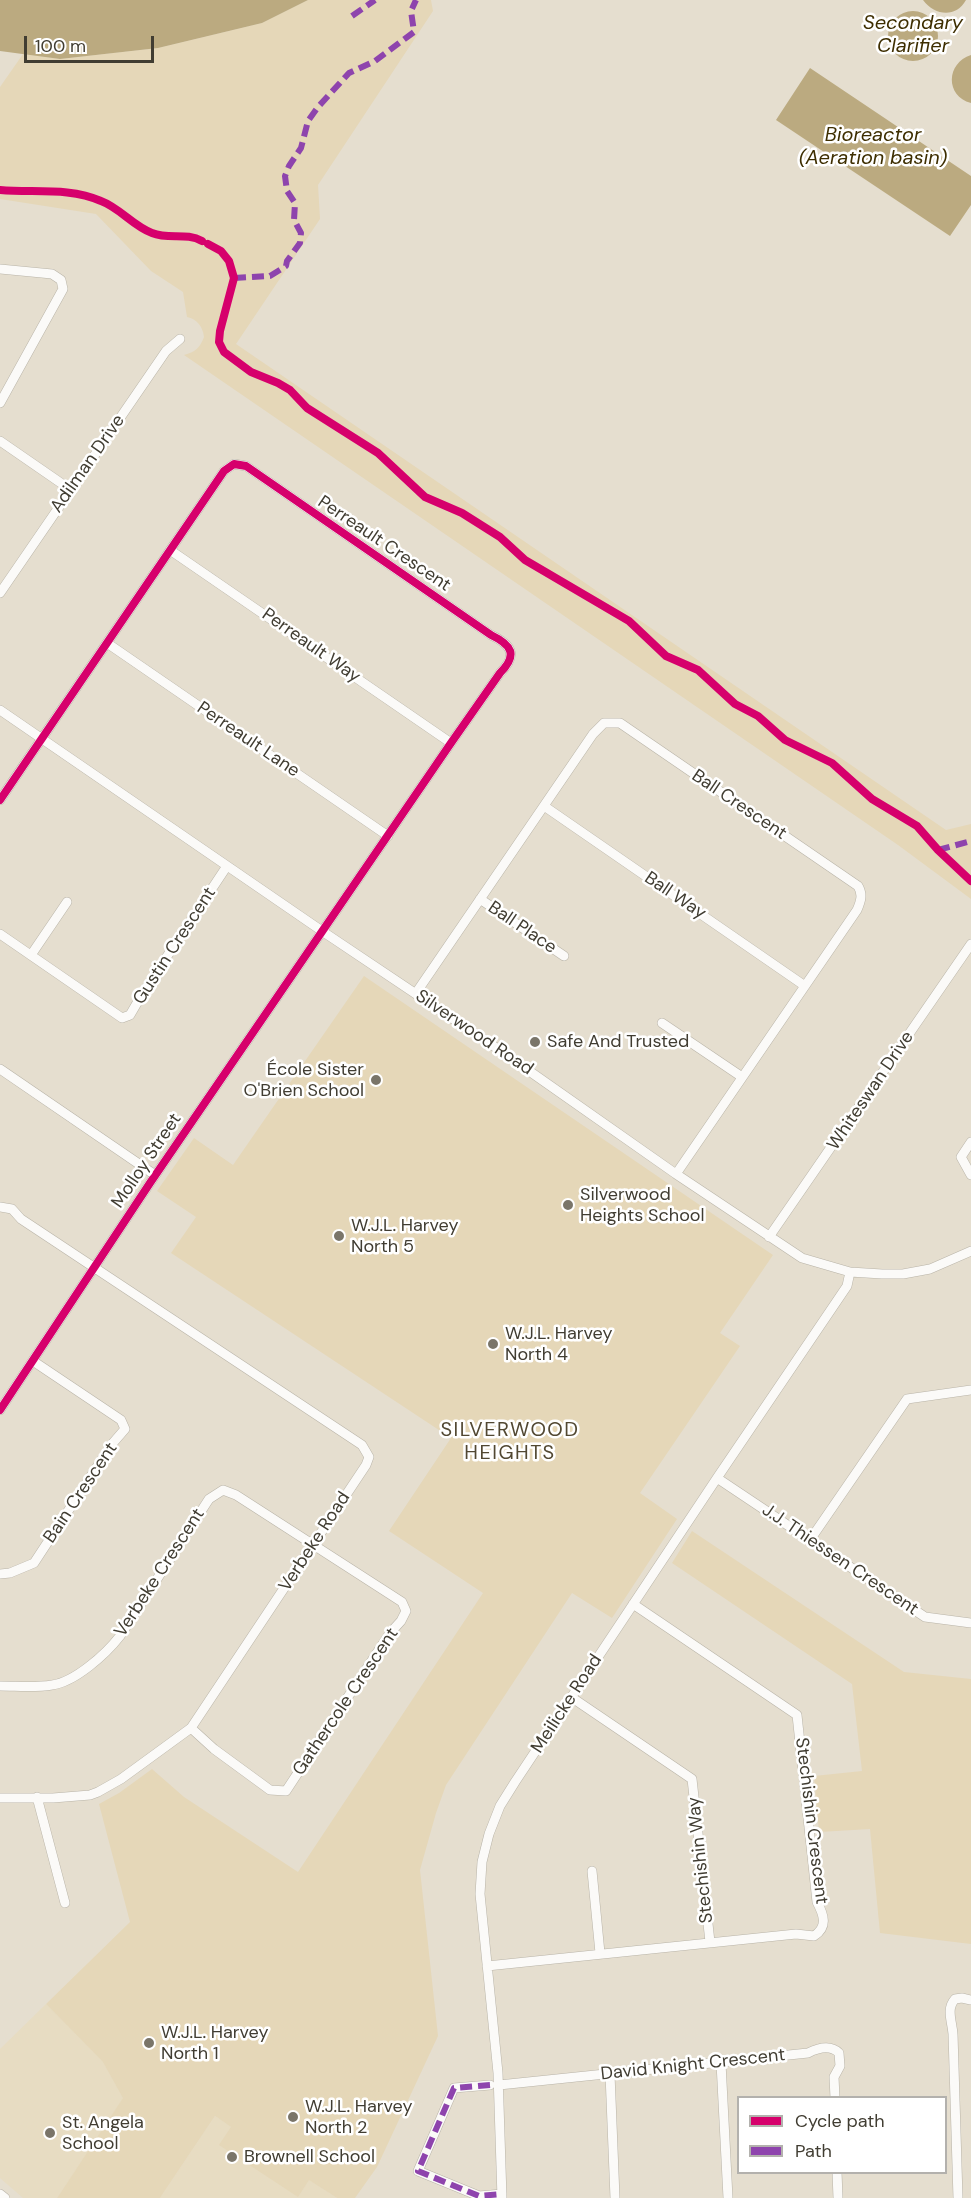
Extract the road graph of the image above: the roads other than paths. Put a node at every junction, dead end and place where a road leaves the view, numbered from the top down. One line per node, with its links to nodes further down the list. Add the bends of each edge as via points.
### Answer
1 (0, 269): 3 (street, via 52,274 61,280 63,289)
2 (180, 339): 5 (street, Adilman Drive, via 166,351)
3 (0, 403)
4 (0, 441): 5 (street)
5 (71, 490): 8 (street, Adilman Drive)
6 (170, 550): 10 (street, Perreault Crescent); 13 (street, Perreault Way); 13 (street, Perreault Crescent, via 224,471 242,464 504,641 512,655 509,664)
7 (0, 572): 8 (street)
8 (10, 578): 9 (street, Adilman Drive)
9 (0, 592)
10 (107, 643): 12 (street, Perreault Crescent); 16 (street, Perreault Lane)
11 (0, 710): 12 (street, Silverwood Road)
12 (42, 739): 14 (street); 17 (street, Silverwood Road)
13 (451, 743): 16 (street, Perreault Crescent)
14 (0, 800)
15 (544, 806): 18 (street, Ball Crescent); 25 (street, Ball Way); 25 (street, Ball Crescent, via 598,727 620,723 858,886 862,897 857,910)
16 (388, 836): 20 (street, Perreault Crescent)
17 (227, 866): 20 (street, Silverwood Road); 23 (street, Gustin Crescent, via 130,1015 122,1018 112,1012)
18 (480, 899): 24 (street, Ball Place); 26 (street, Ball Crescent)
19 (68, 902): 23 (street)
20 (322, 931): 26 (street, Silverwood Road); 32 (street, Molloy Street)
21 (0, 934): 23 (street, Gustin Crescent)
22 (971, 944): 35 (street, Whiteswan Drive)
23 (31, 955)
24 (564, 956)
25 (805, 986): 29 (street, Ball Crescent)
26 (416, 993): 31 (street, Silverwood Road)
27 (662, 1023): 29 (street)
28 (0, 1069): 32 (street)
29 (742, 1077): 31 (street, Ball Crescent)
30 (971, 1143): 33 (street, via 961,1157)
31 (676, 1174): 35 (street, Silverwood Road)
32 (155, 1175): 37 (street, Molloy Street)
33 (971, 1175)
34 (0, 1207): 37 (street, via 12,1209)
35 (769, 1237): 38 (street, Silverwood Road, via 802,1258)
36 (971, 1251): 38 (street, Silverwood Road, via 930,1269 903,1274)
37 (94, 1268): 39 (street, Molloy Street); 44 (street, Verbeke Road, via 367,1451 366,1465)
38 (850, 1272): 42 (street, Meilicke Road, via 847,1286)
39 (33, 1361): 41 (street, Molloy Street); 45 (street, Bain Crescent, via 121,1420 125,1429 34,1563)
40 (971, 1390): 43 (street, via 907,1399)
41 (0, 1410)
42 (717, 1478): 43 (street, J.J. Thiessen Crescent); 46 (street, Meilicke Road)
43 (810, 1540): 47 (street, J.J. Thiessen Crescent, via 925,1617)
44 (313, 1546): 48 (street, Verbeke Crescent, via 223,1490 209,1498 105,1654 63,1683); 50 (street, Verbeke Road); 50 (street, Gathercole Crescent, via 402,1602 406,1611 401,1621 286,1791 270,1790)
45 (0, 1574)
46 (633, 1604): 49 (street, Meilicke Road); 55 (street, Stechishin Crescent, via 797,1716 824,1926 814,1936 796,1934)
47 (971, 1623)
48 (0, 1686)
49 (572, 1697): 55 (street, Stechishin Way, via 692,1779); 57 (street, Meilicke Road, via 500,1806 489,1834 480,1894)
50 (191, 1728): 51 (street, Verbeke Road, via 98,1792)
51 (37, 1797): 52 (street, Verbeke Road); 54 (street)
52 (0, 1798)
53 (592, 1871): 56 (street)
54 (65, 1903)
55 (710, 1942): 56 (street, Stechishin Crescent)
56 (600, 1953): 57 (street, Stechishin Crescent)
57 (487, 1966): 61 (street, Meilicke Road)
58 (971, 2000): 70 (street, via 955,1999 949,2012)
59 (721, 2063): 60 (street, David Knight Crescent); 62 (street, David Knight Crescent, via 808,2053 819,2048 836,2049 840,2059 834,2077); 68 (street)
60 (610, 2074): 61 (street, David Knight Crescent); 67 (street)
61 (494, 2085): 65 (street, Meilicke Road); 65 (street, David Knight Crescent, via 454,2088 418,2171 479,2196)
62 (835, 2096)
63 (837, 2174): 69 (street)
64 (0, 2194): 66 (street)
65 (502, 2196)
66 (4, 2198)
67 (615, 2198)
68 (728, 2198)
69 (838, 2198)
70 (958, 2198)

